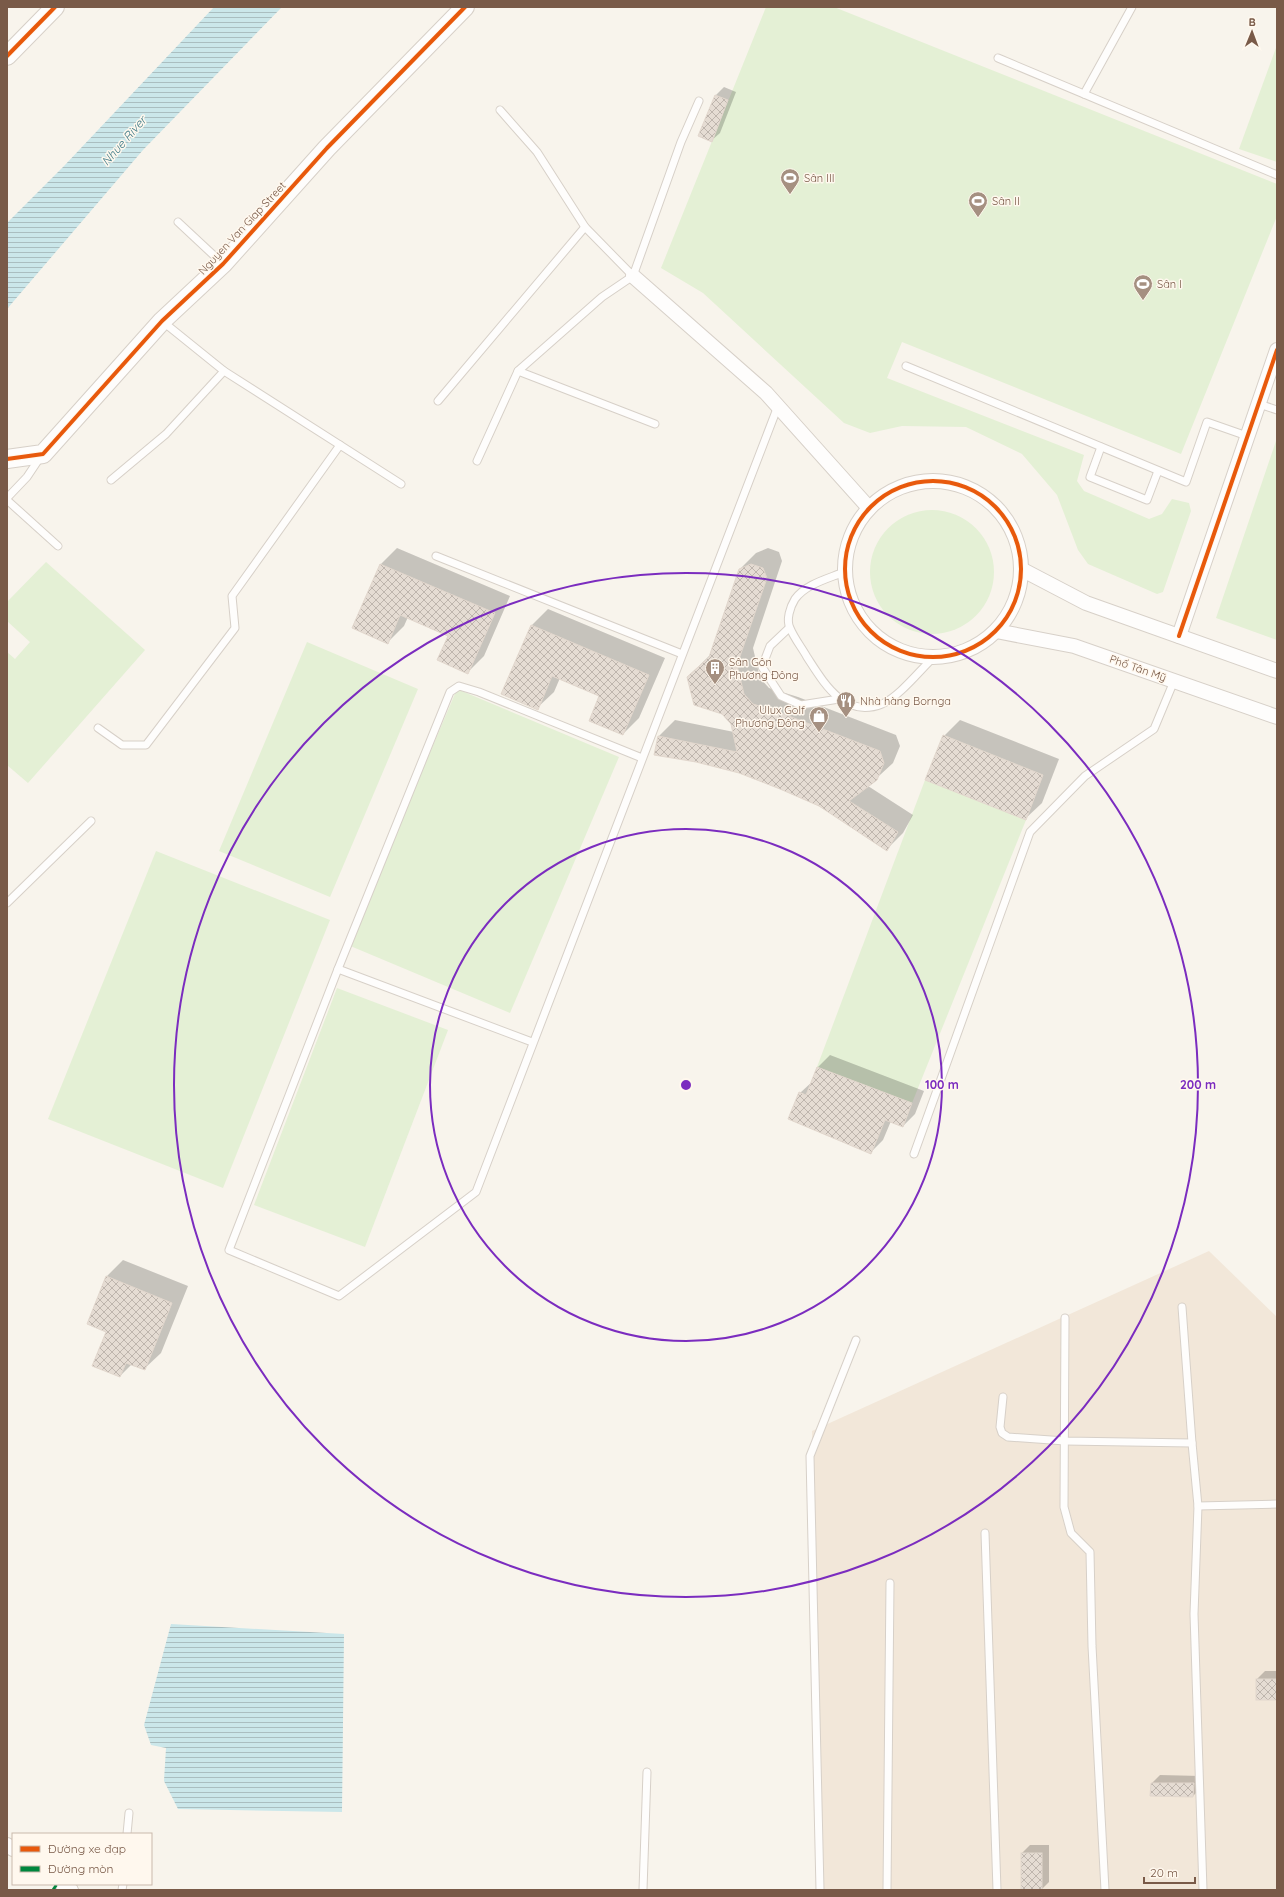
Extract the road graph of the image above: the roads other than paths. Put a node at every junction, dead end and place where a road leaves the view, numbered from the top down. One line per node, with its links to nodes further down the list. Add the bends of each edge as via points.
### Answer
1 (55, 7): 4 (street)
2 (465, 7): 12 (street, Nguyen Van Giap Street, via 327,148)
3 (1132, 7): 6 (lane)
4 (7, 56)
5 (998, 58): 6 (lane)
6 (1084, 94): 9 (lane)
7 (699, 102): 13 (lane, via 681,142)
8 (500, 110): 11 (lane, via 537,152)
9 (1277, 175)
10 (178, 222): 12 (lane)
11 (585, 227): 13 (lane); 19 (lane)
12 (223, 264): 14 (street, Nguyen Van Giap Street)
13 (633, 276): 17 (lane, via 602,297); 21 (street)
14 (162, 321): 18 (lane); 27 (street, Nguyen Van Giap Street)
15 (1277, 350): 20 (street)
16 (906, 366): 26 (lane)
17 (518, 371): 23 (lane); 29 (lane)
18 (224, 372): 25 (lane); 31 (lane, via 166,434)
19 (438, 401)
20 (1258, 404): 22 (lane); 24 (street)
21 (778, 406): 34 (street); 42 (lane)
22 (1277, 410)
23 (655, 424)
24 (1247, 436): 30 (lane, via 1207,422 1186,482); 41 (street)
25 (340, 445): 32 (lane); 48 (lane, via 232,596 235,628 146,745 122,745)
26 (1101, 447): 30 (lane); 30 (lane, via 1090,477 1147,500)
27 (43, 454): 28 (street); 33 (lane)
28 (7, 459)
29 (477, 461)
30 (1158, 470)
31 (111, 480)
32 (401, 484)
33 (7, 499): 35 (lane)
34 (869, 508): 37 (street, via 893,490 922,481 952,483 979,494 1002,514 1016,540); 38 (street, via 855,527 846,548)
35 (58, 546)
36 (436, 556): 42 (lane)
37 (1022, 569): 40 (street, via 1019,592 1010,613); 41 (street, via 1086,603)
38 (844, 572): 39 (lane, via 805,588 794,600 789,613); 43 (street, via 849,598 862,622 882,641 907,654)
39 (789, 628): 46 (lane, via 826,687); 46 (lane, via 770,646 762,666 781,696 801,706)
40 (996, 631): 43 (street, via 978,645 957,654); 45 (street, Phố Tân Mỹ, via 1074,646)
41 (1179, 636): 44 (street)
42 (682, 654): 49 (lane)
43 (934, 657): 46 (lane, via 892,698 881,704 852,706)
44 (1277, 671)
45 (1174, 680): 47 (street, Phố Tân Mỹ); 54 (lane, via 1154,729 1085,776 1030,832)
46 (839, 699)
47 (1277, 717)
48 (98, 728)
49 (642, 758): 52 (lane, via 479,692 459,686 450,692); 53 (lane)
50 (91, 822): 51 (lane)
51 (7, 903)
52 (338, 970): 53 (lane); 53 (lane, via 229,1250 339,1296 476,1192)
53 (532, 1042)
54 (914, 1154)
55 (1182, 1307): 60 (lane)
56 (1065, 1318): 59 (lane)
57 (856, 1340): 69 (lane, via 810,1456)
58 (1003, 1396): 59 (lane, via 1000,1426 1002,1433 1018,1439)
59 (1065, 1441): 60 (lane); 72 (lane, via 1064,1507 1071,1533 1090,1552 1092,1646)
60 (1192, 1443): 62 (lane)
61 (1277, 1504): 62 (lane)
62 (1198, 1506): 73 (lane, via 1194,1614)
63 (985, 1532): 71 (lane)
64 (890, 1583): 70 (lane)
65 (647, 1772): 68 (lane)
66 (129, 1814): 67 (lane)
67 (127, 1833)
68 (643, 1890)
69 (820, 1890)
70 (887, 1890)
71 (997, 1890)
72 (1105, 1890)
73 (1203, 1890)

